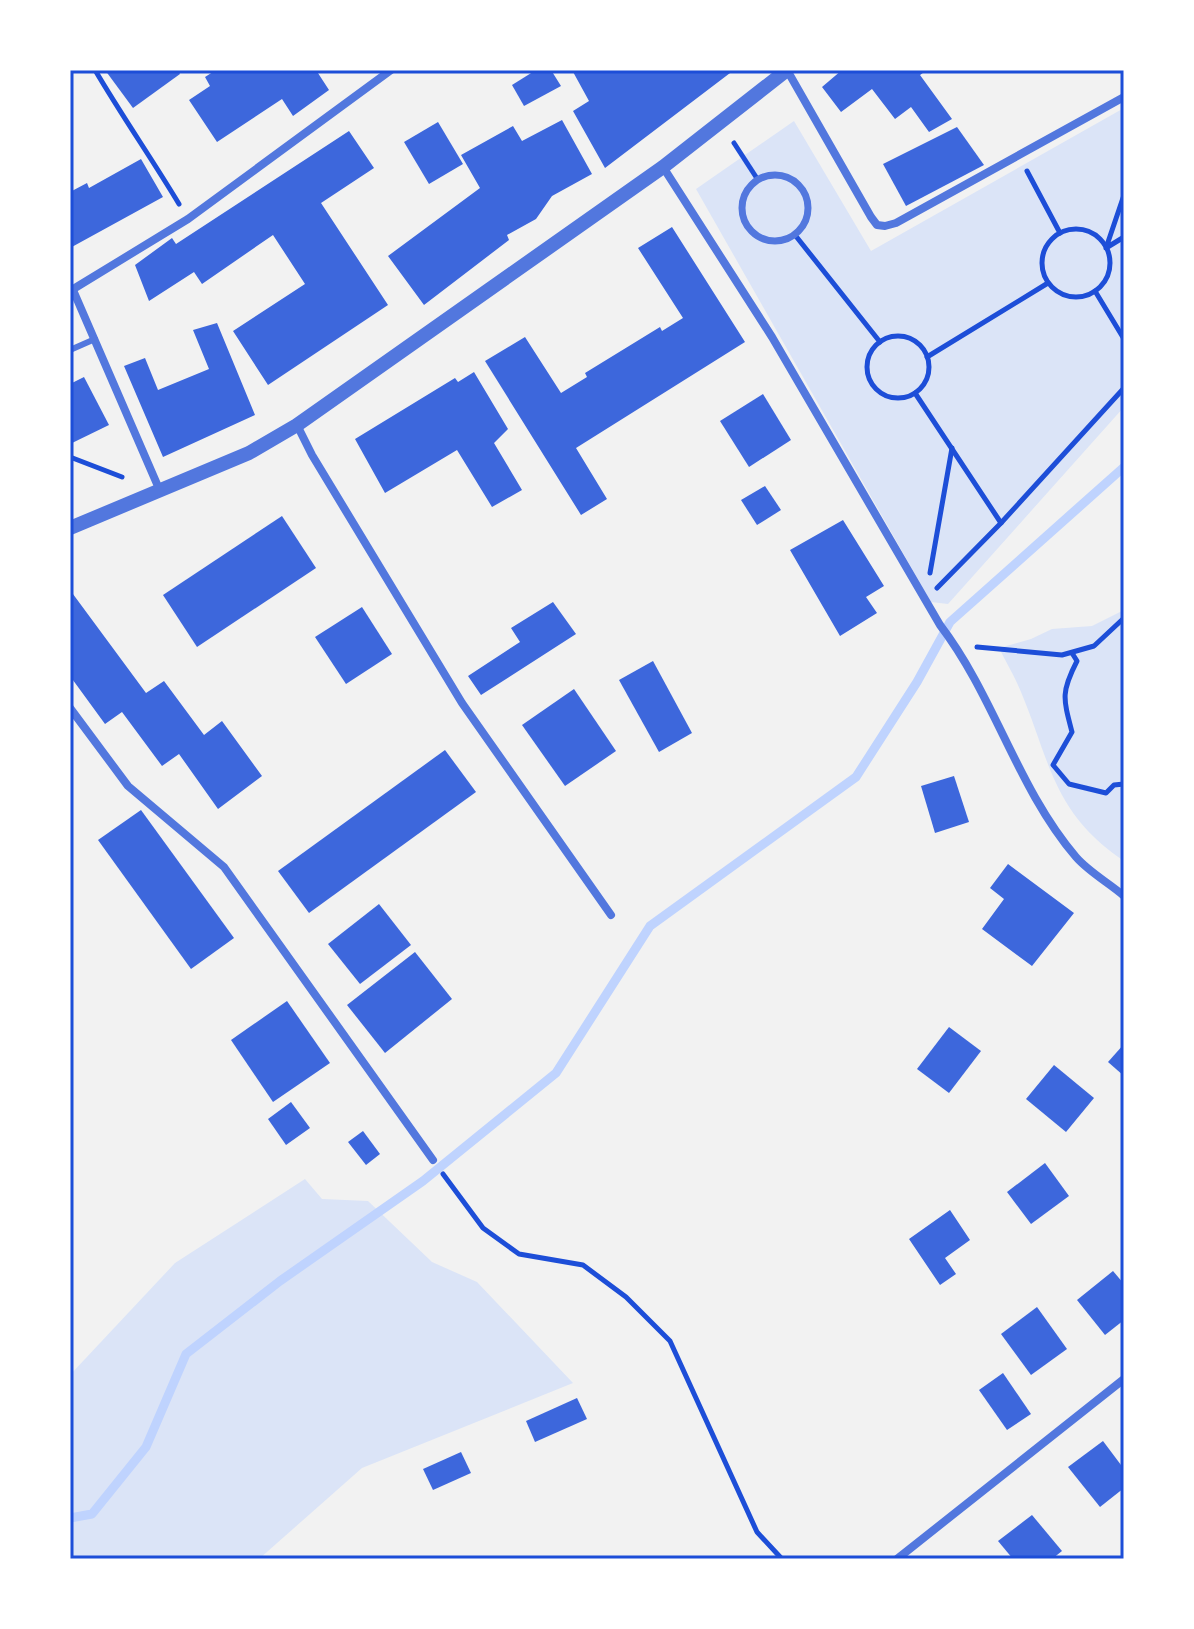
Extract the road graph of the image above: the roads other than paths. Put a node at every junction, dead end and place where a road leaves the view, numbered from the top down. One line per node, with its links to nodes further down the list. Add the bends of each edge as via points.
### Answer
1 (391, 70): 6 (street, via 188,219)
2 (787, 70): 3 (street, via 877,225 885,226); 4 (street)
3 (1124, 97)
4 (663, 167): 9 (street); 13 (street, via 772,337 956,645 1043,813 1078,860)
5 (795, 235): 5 (street, via 770,240 748,226 743,202 758,180 785,176 802,188 808,211)
6 (72, 290): 7 (street)
7 (95, 339): 8 (lane); 10 (street)
8 (70, 350)
9 (297, 425): 10 (street, via 249,453); 14 (street, via 462,703)
10 (161, 491): 11 (street)
11 (70, 528)
12 (70, 708): 15 (street, via 128,786 224,867)
13 (1124, 896)
14 (611, 915)
15 (433, 1160)
16 (1124, 1379): 17 (street)
17 (897, 1559)

